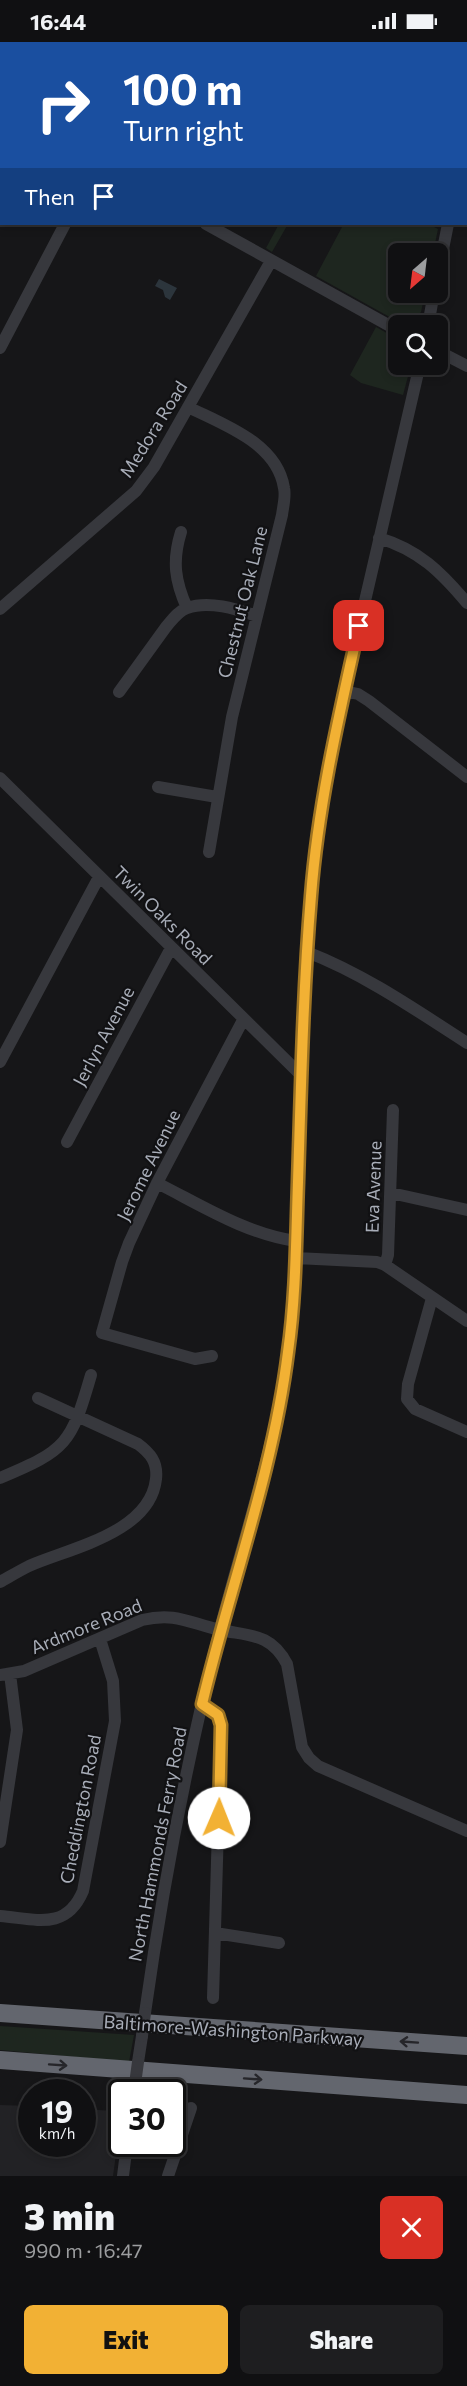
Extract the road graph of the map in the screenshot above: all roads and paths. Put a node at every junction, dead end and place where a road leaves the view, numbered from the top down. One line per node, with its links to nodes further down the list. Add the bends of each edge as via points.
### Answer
1 (64, 225): 7 (street)
2 (208, 225): 5 (street)
3 (448, 225): 4 (street)
4 (444, 243)
5 (272, 261): 6 (street); 11 (street, Medora Road)
6 (388, 326)
7 (0, 348)
8 (448, 356): 9 (street)
9 (467, 366)
10 (417, 375): 13 (street, North Hammonds Ferry Road)
11 (188, 407): 16 (street, Medora Road, via 154,467 129,499); 17 (street, Chestnut Oak Lane, via 264,450 285,489)
12 (181, 532): 15 (street, via 175,573)
13 (379, 538): 14 (street, via 431,564); 18 (street, North Hammonds Ferry Road)
14 (467, 603)
15 (187, 608): 17 (street, via 218,606); 19 (street, via 166,627)
16 (0, 609)
17 (257, 616): 23 (street, Chestnut Oak Lane)
18 (344, 692): 20 (street, via 369,701); 27 (street, North Hammonds Ferry Road, via 314,856)
19 (119, 693)
20 (467, 777)
21 (0, 778): 25 (street, Twin Oaks Road)
22 (158, 787): 23 (street)
23 (217, 796): 24 (street, Chestnut Oak Lane)
24 (209, 852)
25 (99, 877): 26 (street, Twin Oaks Road); 30 (street)
26 (171, 948): 28 (street, Twin Oaks Road); 33 (street, Jerlyn Avenue)
27 (307, 952): 29 (street, via 333,962); 31 (street, North Hammonds Ferry Road)
28 (243, 1020): 31 (street, Twin Oaks Road); 34 (street, Jerome Avenue)
29 (467, 1043)
30 (0, 1062)
31 (302, 1076): 37 (street, North Hammonds Ferry Road)
32 (393, 1110): 35 (street, Eva Avenue)
33 (67, 1142)
34 (157, 1183): 37 (street, via 243,1226); 42 (street, Jerome Avenue, via 122,1262 102,1333 195,1359)
35 (391, 1193): 36 (street); 39 (street, Eva Avenue)
36 (467, 1210)
37 (296, 1241): 38 (street, North Hammonds Ferry Road)
38 (296, 1258): 39 (street); 49 (street, North Hammonds Ferry Road, via 281,1401)
39 (385, 1264): 40 (street)
40 (432, 1298): 41 (street); 46 (street, via 407,1399 416,1409)
41 (467, 1321)
42 (212, 1356)
43 (91, 1375): 45 (street)
44 (38, 1398): 45 (street)
45 (79, 1416): 47 (street, via 66,1440 54,1452); 48 (street, via 149,1452 157,1474 150,1499 121,1528)
46 (467, 1432)
47 (0, 1478)
48 (0, 1582)
49 (220, 1630): 50 (street, Ardmore Road, via 171,1616 142,1620); 52 (street, North Hammonds Ferry Road); 53 (street, Ardmore Road, via 246,1632 282,1653 288,1664 302,1747 318,1766)
50 (100, 1639): 51 (street, Ardmore Road, via 24,1671); 55 (street, Cheddington Road, via 113,1681 115,1721 83,1891 68,1914 58,1919)
51 (5, 1674): 54 (street, via 17,1730)
52 (202, 1704): 56 (street, via 218,1715 221,1725); 62 (street, North Hammonds Ferry Road, bridge, via 162,1895)
53 (467, 1831)
54 (0, 1842)
55 (0, 1917)
56 (216, 1933): 57 (street); 58 (street)
57 (279, 1942)
58 (213, 1998)
59 (0, 2013): 60 (highway, Baltimore-Washington Parkway, one-way to 59)
60 (467, 2046)
61 (0, 2060): 63 (highway, one-way to 63)
62 (135, 2079)
63 (467, 2095)
64 (190, 2108): 67 (street)
65 (125, 2157): 66 (street)
66 (123, 2176)
67 (168, 2176)

